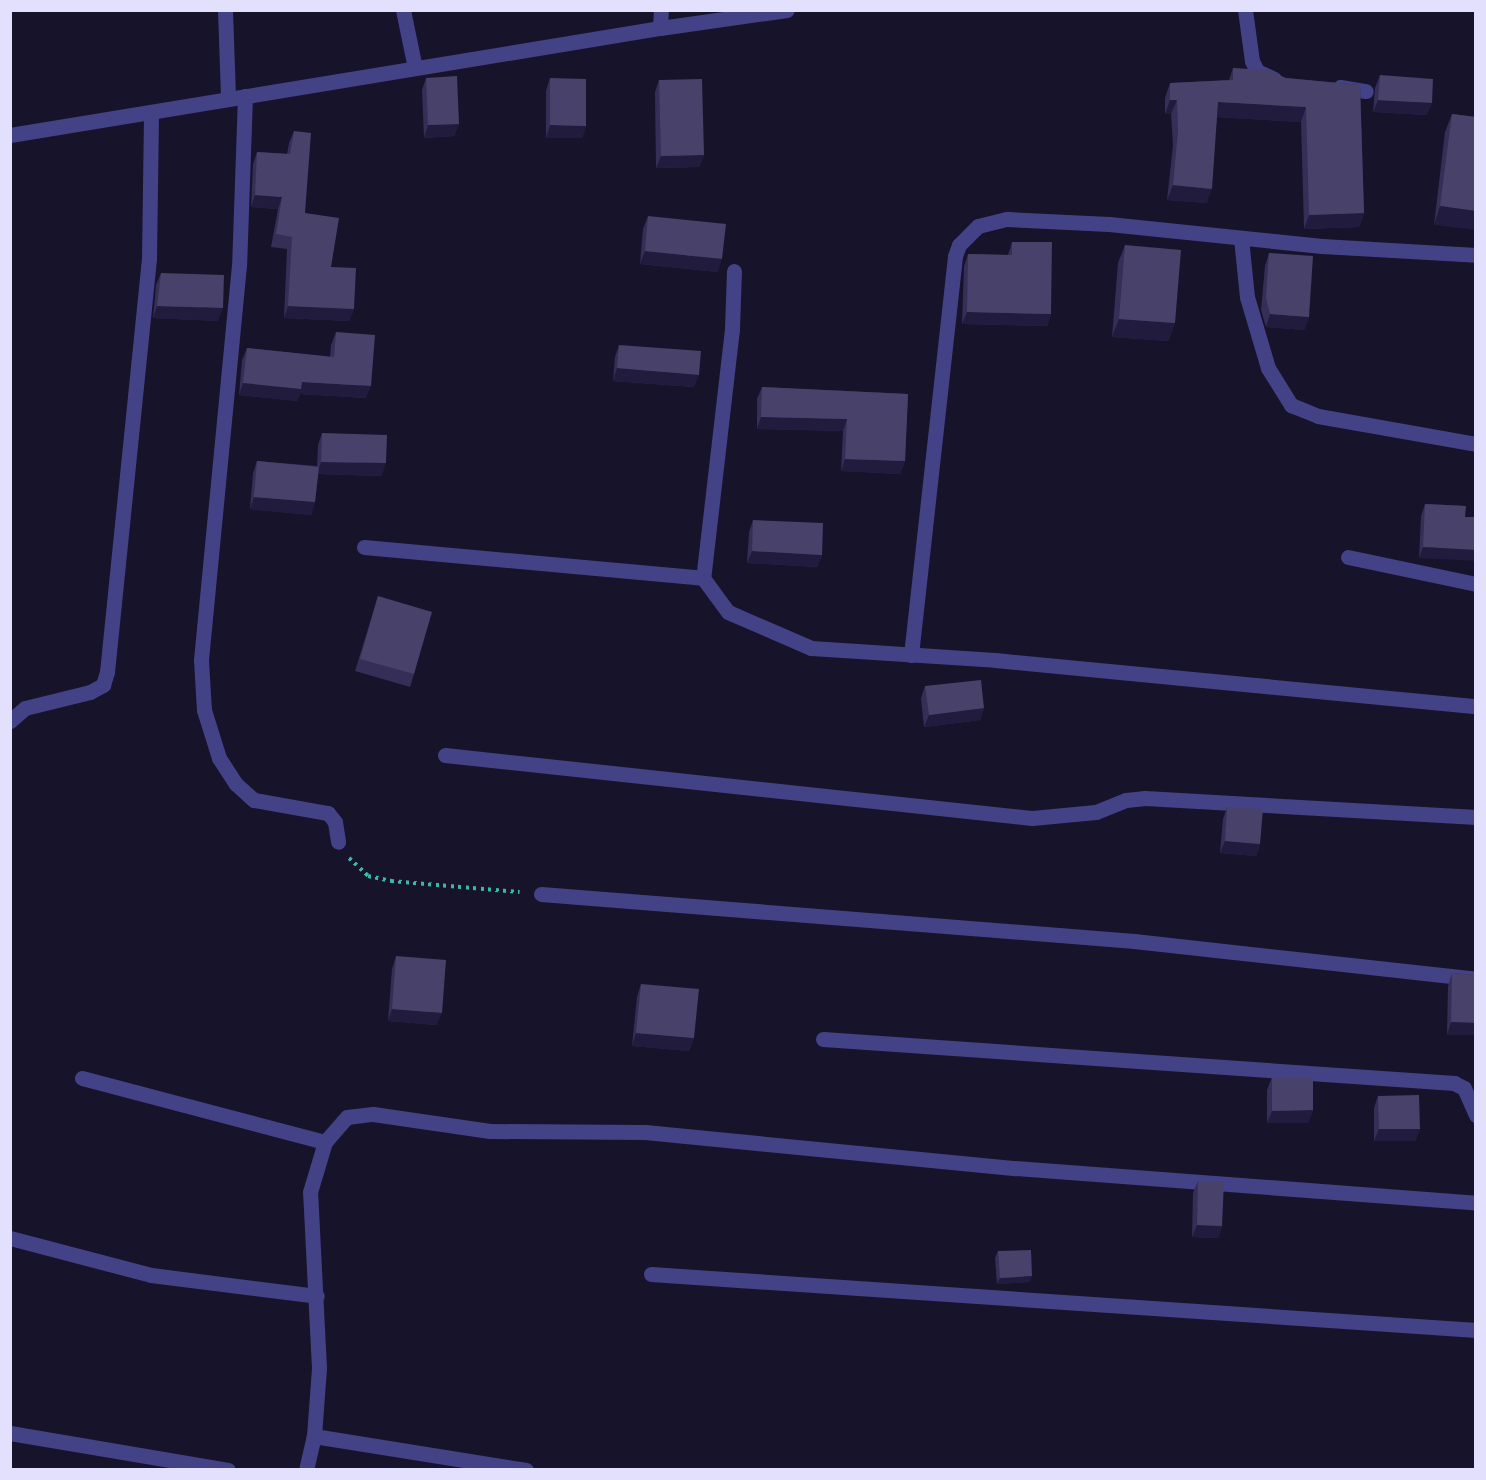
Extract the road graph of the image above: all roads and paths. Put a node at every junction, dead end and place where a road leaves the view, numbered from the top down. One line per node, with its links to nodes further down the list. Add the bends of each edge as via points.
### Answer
1 (225, 10): 12 (street)
2 (403, 10): 7 (street)
3 (661, 10): 6 (street)
4 (787, 10): 6 (street)
5 (1245, 10): 8 (street, via 1257,71 1272,79)
6 (660, 28): 7 (street)
7 (415, 68): 11 (street)
8 (1296, 82)
9 (1319, 85): 10 (street)
10 (1366, 91)
11 (245, 96): 12 (street); 28 (street, via 239,265 201,660 204,710 219,758 236,784 254,800 328,813 335,822)
12 (228, 98): 13 (street)
13 (151, 112): 14 (street); 25 (street, via 149,259 107,672 103,685 90,692 25,708)
14 (10, 135)
15 (1241, 238): 16 (street); 18 (street, via 1247,297 1265,358 1275,384 1291,405 1318,416); 23 (street, via 1109,224 1006,219 978,226 967,235 955,256)
16 (1476, 255)
17 (734, 271): 21 (street, via 732,329)
18 (1476, 444)
19 (364, 547): 21 (street)
20 (1348, 557): 22 (street)
21 (703, 578): 23 (street, via 728,612 812,648)
22 (1476, 584)
23 (911, 655): 24 (street)
24 (1476, 706)
25 (10, 722)
26 (445, 755): 27 (street, via 1032,818 1096,812 1126,800 1145,798)
27 (1476, 817)
28 (338, 842): 29 (path, via 357,868 380,879)
29 (541, 894): 30 (street, via 1134,941)
30 (1476, 979)
31 (823, 1039): 33 (street, via 1454,1083 1464,1088)
32 (82, 1078): 34 (street)
33 (1476, 1115)
34 (325, 1142): 35 (street, via 347,1117 373,1114 490,1131 645,1132 1015,1168); 38 (street, via 310,1191)
35 (1476, 1203)
36 (10, 1238): 38 (street, via 151,1275)
37 (651, 1274): 39 (street)
38 (317, 1296): 41 (street, via 319,1368)
39 (1476, 1330)
40 (10, 1432): 43 (street)
41 (314, 1436): 42 (street); 44 (street)
42 (522, 1469)
43 (228, 1470)
44 (306, 1470)

